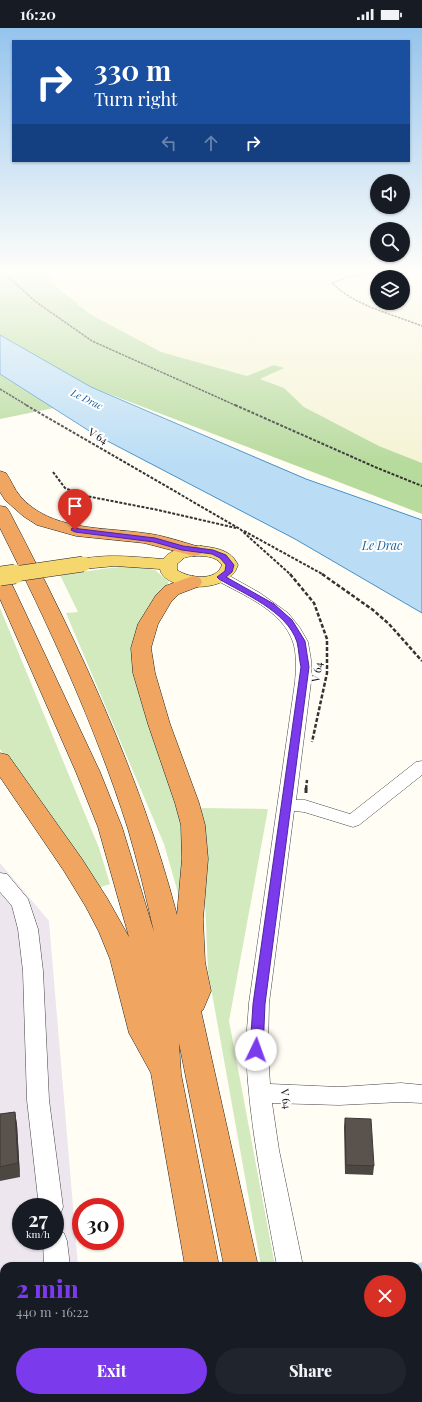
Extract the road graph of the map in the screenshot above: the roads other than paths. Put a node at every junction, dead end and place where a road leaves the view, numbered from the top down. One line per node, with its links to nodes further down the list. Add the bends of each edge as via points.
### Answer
1 (0, 476): 3 (highway, via 16,502 25,510 51,523 89,532 155,540)
2 (0, 511): 12 (highway, via 46,602 92,705 136,815)
3 (194, 551): 4 (main road, via 177,555); 6 (main road, via 213,552 227,559 230,568)
4 (168, 564): 5 (main road, bridge, via 115,561); 7 (main road, via 169,572 173,575)
5 (0, 577): 13 (highway, via 88,772 110,827 141,932 163,1028)
6 (221, 577): 7 (main road); 10 (street, via 281,614 289,621 301,641 305,667)
7 (193, 582): 12 (highway, via 172,590 163,599 148,624 142,648 146,680 193,825 195,859 190,919 191,962 197,991)
8 (0, 760): 13 (highway, via 73,865 113,932 124,959 144,1033)
9 (422, 766): 10 (street, via 353,821)
10 (295, 806): 14 (street, via 259,1004 256,1050)
11 (0, 879): 16 (street, via 21,904 28,929 38,1100)
12 (188, 1016): 20 (highway)
13 (166, 1074): 19 (highway)
14 (260, 1094): 15 (street, via 341,1096 402,1091); 21 (street)
15 (422, 1094)
16 (50, 1198)
17 (56, 1250): 18 (street)
18 (57, 1262)
19 (201, 1262)
20 (240, 1262)
21 (289, 1262)

